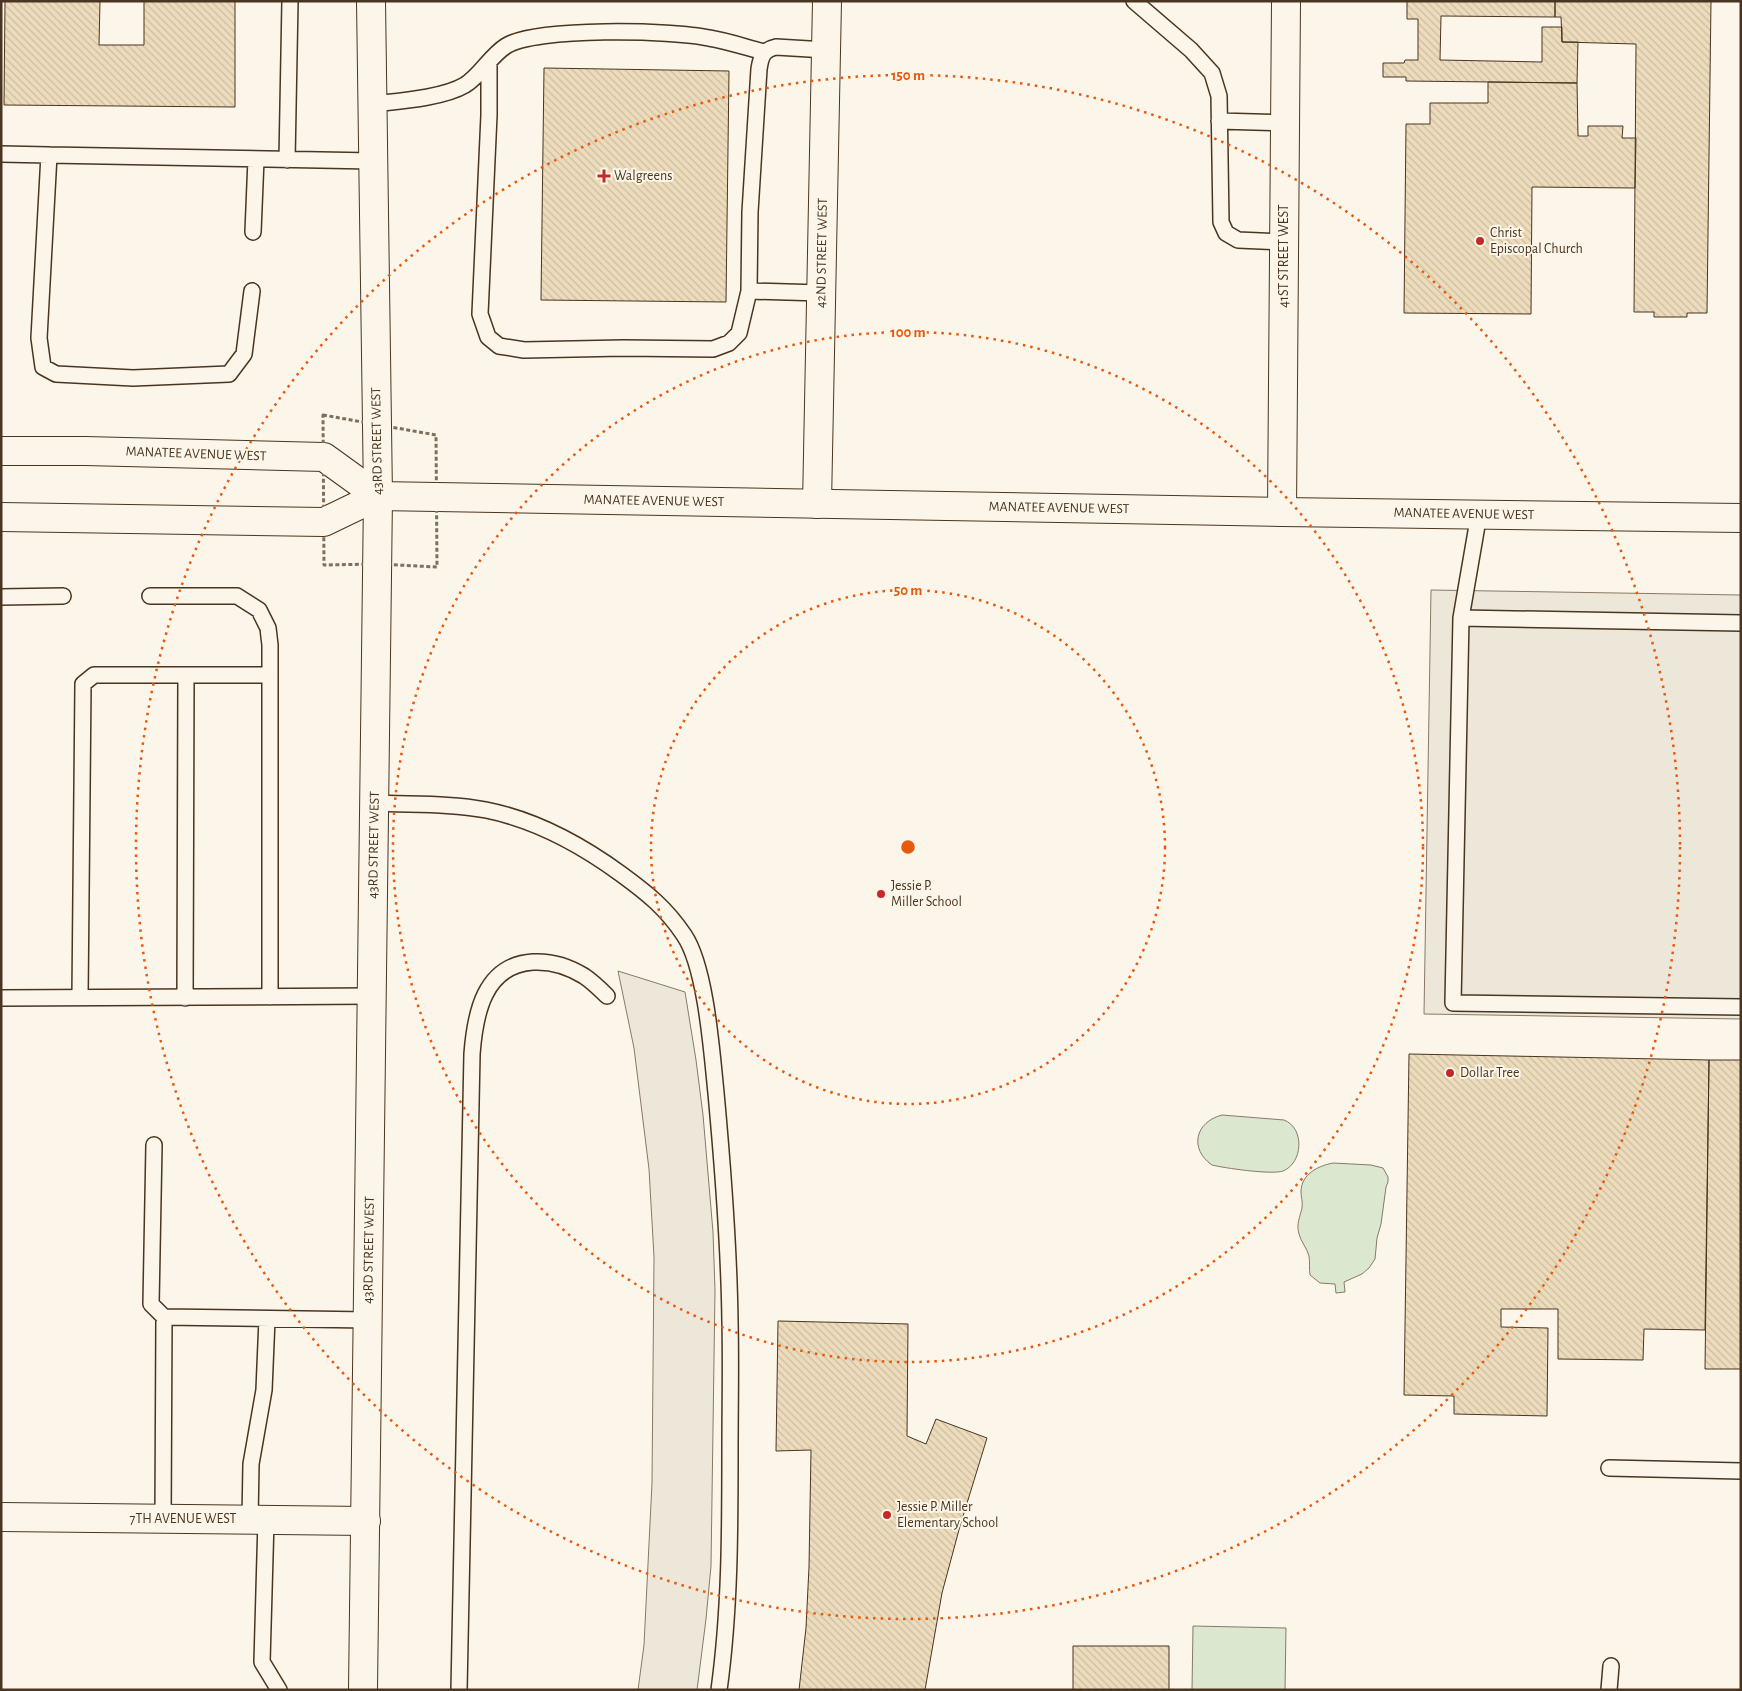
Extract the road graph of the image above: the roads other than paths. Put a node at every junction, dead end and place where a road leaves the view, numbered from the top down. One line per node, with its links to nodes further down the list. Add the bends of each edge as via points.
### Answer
1 (290, 1): 15 (lane)
2 (371, 1): 9 (street, 43RD STREET WEST)
3 (827, 1): 6 (street, 42ND STREET WEST)
4 (1134, 1): 10 (lane, via 1192,50 1212,74 1220,96)
5 (1286, 1): 11 (street, 41ST STREET WEST)
6 (826, 50): 7 (lane, via 784,46); 21 (street, 42ND STREET WEST)
7 (764, 52): 8 (lane, via 683,34 577,34 528,37 506,46); 20 (lane, via 760,69 750,212)
8 (489, 63): 9 (lane, via 465,85 436,96); 20 (lane, via 480,314 488,336 499,346 524,350 713,349 729,343 739,333)
9 (373, 104): 16 (street, 43RD STREET WEST)
10 (1220, 121): 11 (lane); 18 (lane, via 1222,222 1226,233 1238,240)
11 (1285, 123): 18 (street, 41ST STREET WEST)
12 (1, 154): 13 (lane)
13 (48, 155): 14 (lane); 19 (lane, via 39,338 44,367 56,374 133,378 229,374 244,354)
14 (256, 159): 15 (lane); 17 (lane)
15 (287, 160): 16 (lane)
16 (373, 161): 23 (street, 43RD STREET WEST)
17 (253, 232)
18 (1285, 242): 25 (street, 41ST STREET WEST)
19 (252, 291)
20 (749, 291): 21 (lane)
21 (821, 293): 24 (street, 42ND STREET WEST)
22 (1, 451): 23 (street, MANATEE AVENUE WEST, via 324,457)
23 (378, 496): 24 (street, MANATEE AVENUE WEST); 27 (street, MANATEE AVENUE WEST, via 324,522); 36 (street, 43RD STREET WEST)
24 (817, 504): 25 (street, MANATEE AVENUE WEST)
25 (1282, 512): 26 (street, MANATEE AVENUE WEST)
26 (1479, 514): 28 (street, MANATEE AVENUE WEST); 32 (lane)
27 (1, 517)
28 (1741, 518)
29 (63, 596): 31 (lane)
30 (150, 596): 34 (lane, via 237,596 259,610 268,628)
31 (1, 597)
32 (1461, 618): 33 (lane); 43 (lane, via 1452,1003)
33 (1741, 622)
34 (270, 675): 35 (lane); 39 (lane)
35 (186, 676): 41 (lane, via 94,676 83,684); 42 (lane)
36 (374, 803): 37 (street, 43RD STREET WEST); 58 (lane, via 486,810 556,833 602,860 658,903 687,938 695,958 714,1076 729,1271 730,1551)
37 (372, 996): 39 (lane); 47 (street, 43RD STREET WEST)
38 (607, 996): 57 (lane, via 584,976 561,964 547,961 520,963 499,974 481,1002 476,1020 472,1054)
39 (270, 997): 42 (lane)
40 (1, 998): 41 (lane)
41 (80, 998): 42 (lane)
42 (186, 998)
43 (1741, 1007)
44 (154, 1144): 45 (lane, via 151,1304)
45 (164, 1318): 46 (lane); 51 (lane)
46 (267, 1319): 47 (lane); 52 (lane, via 264,1390 251,1464)
47 (368, 1320): 53 (street, 43RD STREET WEST)
48 (1609, 1468): 49 (lane)
49 (1741, 1471)
50 (1, 1517): 51 (street, 7TH AVENUE WEST)
51 (162, 1519): 52 (street, 7TH AVENUE WEST)
52 (258, 1520): 53 (street, 7TH AVENUE WEST); 55 (lane, via 262,1662)
53 (366, 1521): 56 (street, 43RD STREET WEST)
54 (1611, 1666): 59 (lane)
55 (279, 1690)
56 (363, 1690)
57 (459, 1690)
58 (720, 1690)
59 (1609, 1690)

